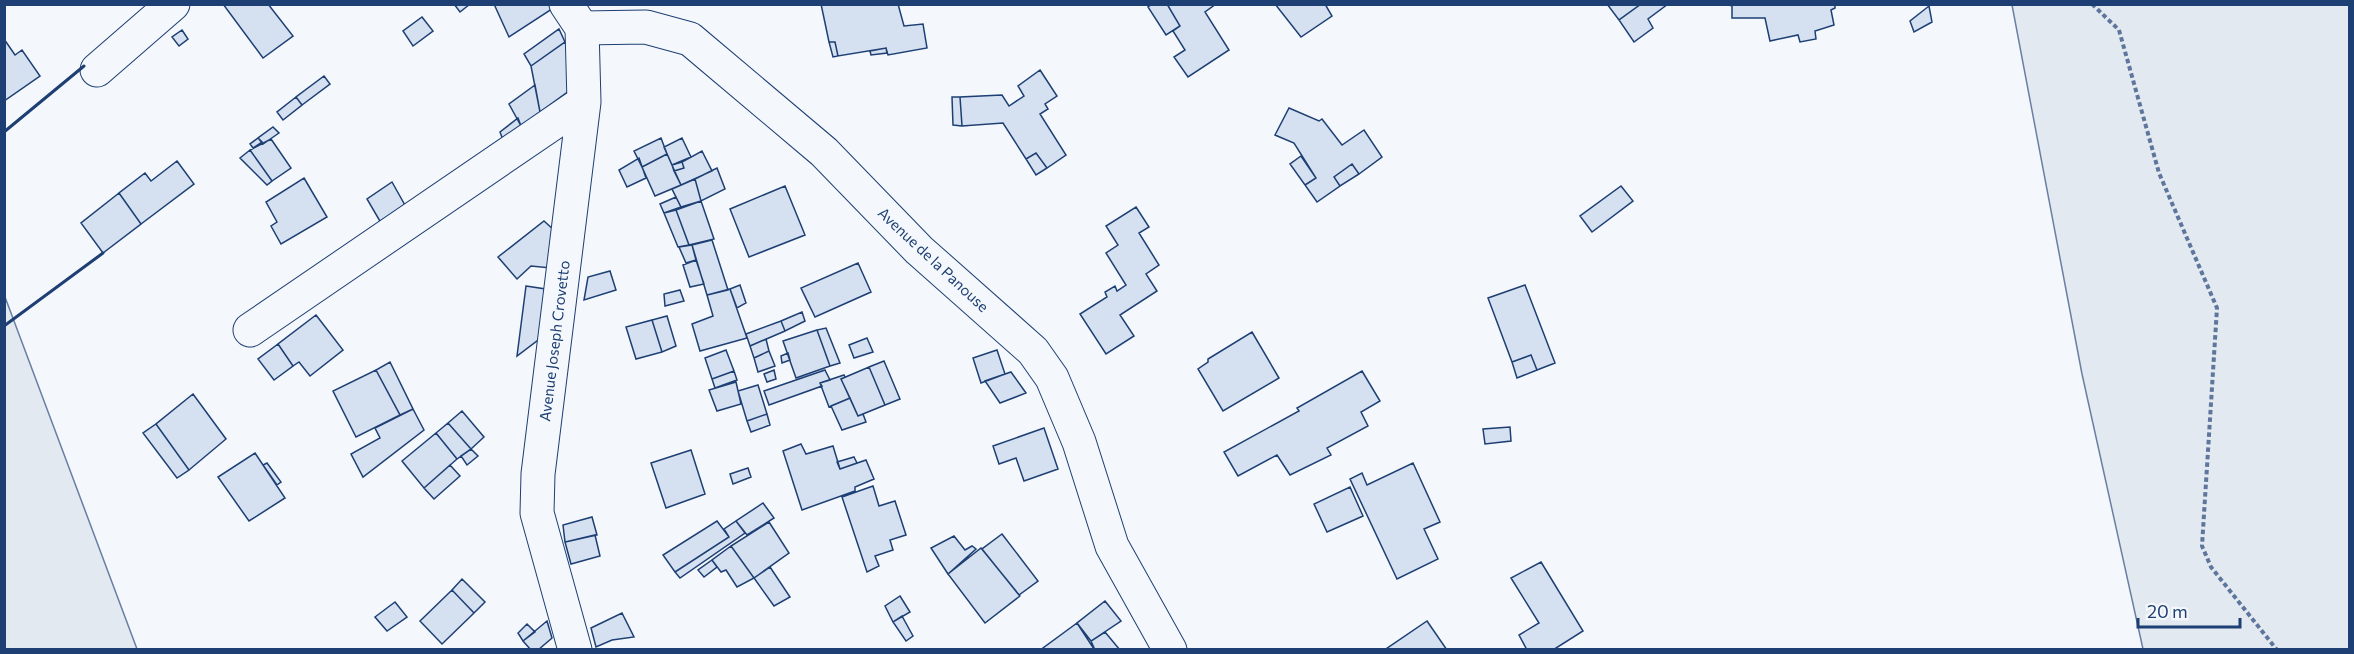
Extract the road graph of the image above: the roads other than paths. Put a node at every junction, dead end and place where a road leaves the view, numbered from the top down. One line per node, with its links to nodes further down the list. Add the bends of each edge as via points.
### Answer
1 (173, 4): 3 (street)
2 (574, 16): 4 (street, Avenue Joseph Crovetto); 7 (street, Avenue de la Panouse, via 646,27 690,39 824,152 919,250 1033,351 1052,378 1079,442 1112,546)
3 (97, 70)
4 (584, 102): 5 (street); 6 (street, Avenue Joseph Crovetto, via 538,474 537,513)
5 (250, 330)
6 (575, 650)
7 (1170, 650)

